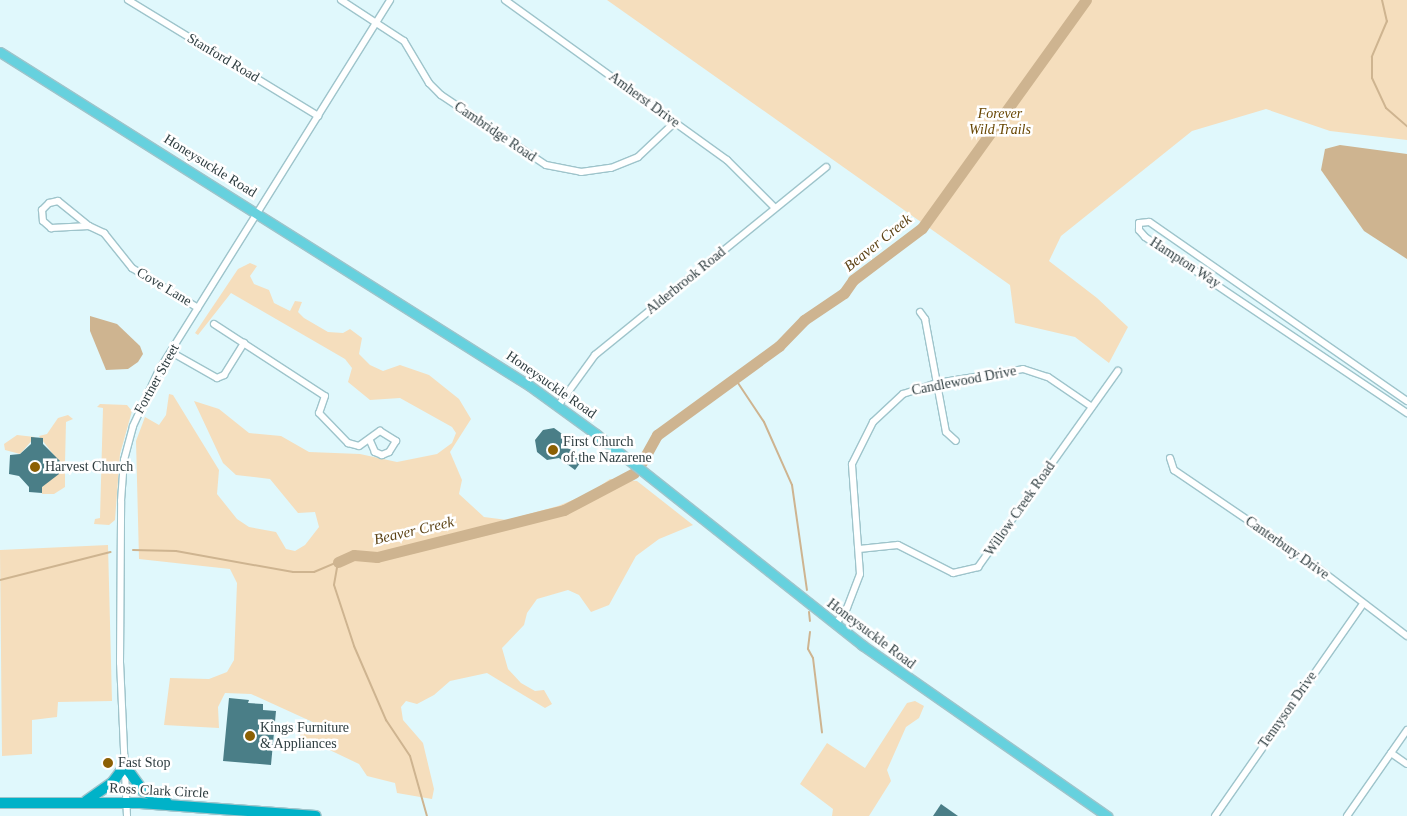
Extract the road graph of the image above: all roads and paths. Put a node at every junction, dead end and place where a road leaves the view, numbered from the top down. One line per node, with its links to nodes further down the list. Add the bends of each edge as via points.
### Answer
1 (128, 0): 7 (street, Stanford Road)
2 (341, 0): 5 (street, Cambridge Road)
3 (390, 0): 5 (street, Fortner Street)
4 (505, 0): 8 (street, Amherst Drive)
5 (377, 22): 7 (street, Fortner Street); 8 (street, Cambridge Road, via 409,48 424,76 441,95 525,154 558,169 596,171 626,163 647,151)
6 (0, 52): 11 (main road, Honeysuckle Road)
7 (318, 116): 11 (street, Fortner Street)
8 (675, 122): 10 (street, Amherst Drive, via 739,169)
9 (826, 167): 10 (street, Alderbrook Road)
10 (775, 208): 21 (street, Alderbrook Road, via 595,356)
11 (258, 212): 13 (street, Fortner Street); 21 (main road, Honeysuckle Road)
12 (89, 226): 12 (street, Cove Lane, via 58,201 49,203 42,210 43,221 51,228); 13 (street, Cove Lane, via 116,244 132,268)
13 (198, 308): 17 (street, Fortner Street)
14 (920, 312): 19 (street, via 925,319)
15 (214, 324): 16 (street)
16 (244, 343): 17 (street, via 224,374 217,378); 24 (street, via 325,396 319,413 348,443 359,446)
17 (171, 352): 34 (street, Fortner Street, via 141,404 122,474 120,663)
18 (1118, 370): 22 (street, Willow Creek Road)
19 (937, 383): 22 (street, Candlewood Drive, via 1003,370 1032,371); 25 (street, via 946,432); 27 (street, Candlewood Drive, via 903,394 882,413 860,441 851,480)
20 (1407, 400): 23 (street, Hampton Way, via 1149,222 1139,223 1139,230 1145,237)
21 (558, 406): 29 (main road, Honeysuckle Road)
22 (1092, 407): 27 (street, Willow Creek Road, via 978,566 953,574 898,545)
23 (1407, 413)
24 (370, 441)
25 (956, 441)
26 (1170, 458): 28 (street, Canterbury Drive, via 1174,470 1320,570)
27 (859, 549): 29 (street, Candlewood Drive, via 859,582)
28 (1362, 605): 30 (street, Canterbury Drive); 42 (street, Tennyson Drive)
29 (835, 625): 41 (main road, Honeysuckle Road)
30 (1407, 636)
31 (1407, 730): 32 (street)
32 (1391, 753): 33 (street); 43 (street)
33 (1407, 764)
34 (125, 766): 36 (highway, via 112,783); 37 (street, Fortner Street); 38 (highway, via 143,791)
35 (0, 802): 36 (highway, Ross Clark Circle)
36 (86, 802): 37 (highway, Ross Clark Circle)
37 (127, 803): 38 (highway, Ross Clark Circle); 39 (street, Fortner Street)
38 (173, 805): 40 (highway, Ross Clark Circle)
39 (127, 816)
40 (316, 816)
41 (1107, 816)
42 (1215, 816)
43 (1347, 816)

